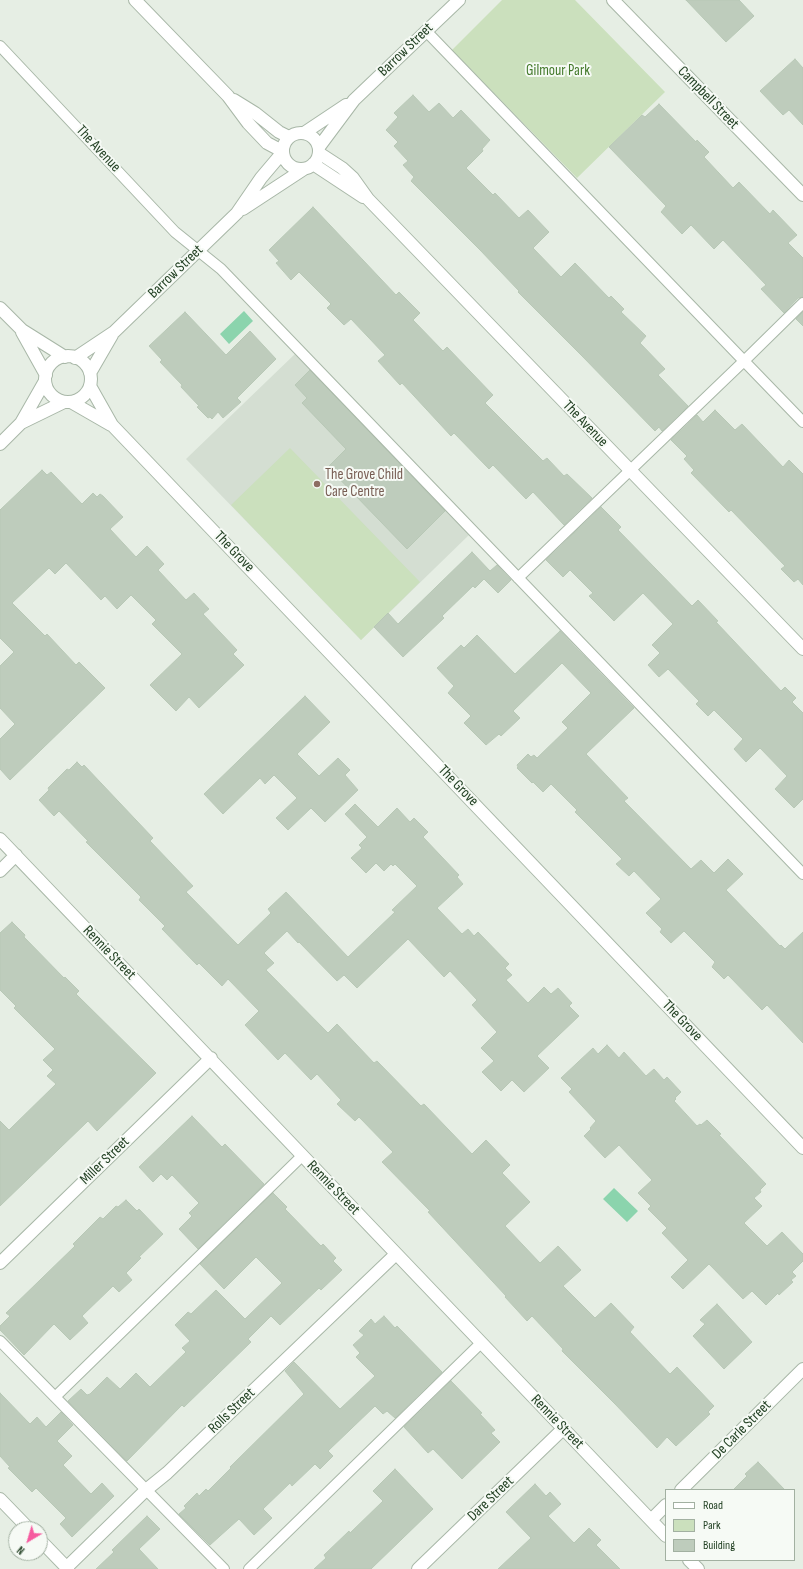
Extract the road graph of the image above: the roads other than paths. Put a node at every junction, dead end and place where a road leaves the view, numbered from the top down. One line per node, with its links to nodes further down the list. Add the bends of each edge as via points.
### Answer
1 (135, 0): 6 (street)
2 (459, 0): 4 (street, Barrow Street)
3 (613, 0): 13 (street, Campbell Street)
4 (426, 31): 7 (street, Barrow Street); 22 (lane)
5 (0, 46): 16 (lane, The Avenue, via 175,232)
6 (228, 96): 9 (street); 11 (street, via 267,143)
7 (354, 100): 8 (street, Barrow Street); 10 (street, Barrow Street)
8 (304, 133): 9 (street); 10 (street, via 314,138)
9 (289, 137): 11 (street)
10 (319, 150): 12 (street); 14 (street, The Avenue, via 353,178)
11 (282, 152): 12 (street, via 292,167); 15 (street, Barrow Street)
12 (309, 166): 14 (street, The Avenue); 15 (street, Barrow Street)
13 (803, 195)
14 (368, 199): 31 (street, The Avenue)
15 (237, 213): 16 (street, Barrow Street)
16 (198, 250): 20 (street, Barrow Street); 32 (lane, The Avenue, via 221,269)
17 (803, 303): 22 (lane)
18 (0, 308): 19 (street)
19 (22, 330): 21 (street); 24 (street)
20 (114, 332): 21 (street, Barrow Street); 23 (street, Barrow Street)
21 (70, 357): 23 (street, via 82,361); 24 (street, via 52,363)
22 (744, 361): 27 (lane); 31 (lane)
23 (90, 373): 25 (street)
24 (45, 378): 26 (street, via 51,394); 28 (street)
25 (90, 386): 26 (street, via 83,397); 29 (street, The Grove)
26 (67, 402): 28 (street); 29 (street, The Grove)
27 (803, 422)
28 (21, 423): 30 (street)
29 (112, 425): 39 (street, The Grove)
30 (0, 444)
31 (629, 470): 32 (lane); 33 (street, The Avenue)
32 (518, 578): 37 (lane, The Avenue)
33 (803, 649)
34 (0, 839): 35 (street, Rennie Street)
35 (16, 855): 36 (street); 38 (street, Rennie Street)
36 (0, 870)
37 (803, 874)
38 (211, 1058): 40 (street, Rennie Street); 42 (street, Miller Street)
39 (803, 1148)
40 (302, 1156): 41 (street, Rennie Street); 46 (lane)
41 (396, 1254): 44 (street, Rennie Street); 49 (street, Rolls Street, via 167,1473)
42 (0, 1263)
43 (0, 1341): 46 (lane)
44 (481, 1343): 47 (street, Rennie Street); 59 (lane)
45 (803, 1369): 48 (street, De Carle Street)
46 (55, 1397): 49 (lane)
47 (564, 1429): 52 (street, Rennie Street); 60 (street, Dare Street)
48 (682, 1489)
49 (146, 1490): 57 (street, Rolls Street); 58 (lane)
50 (0, 1499): 53 (street)
51 (665, 1506): 52 (street)
52 (651, 1520): 54 (street, Rennie Street)
53 (21, 1521)
54 (665, 1535)
55 (48, 1548): 57 (street)
56 (690, 1561): 61 (street)
57 (68, 1568)
58 (224, 1569)
59 (249, 1569)
60 (418, 1569)
61 (698, 1569)

